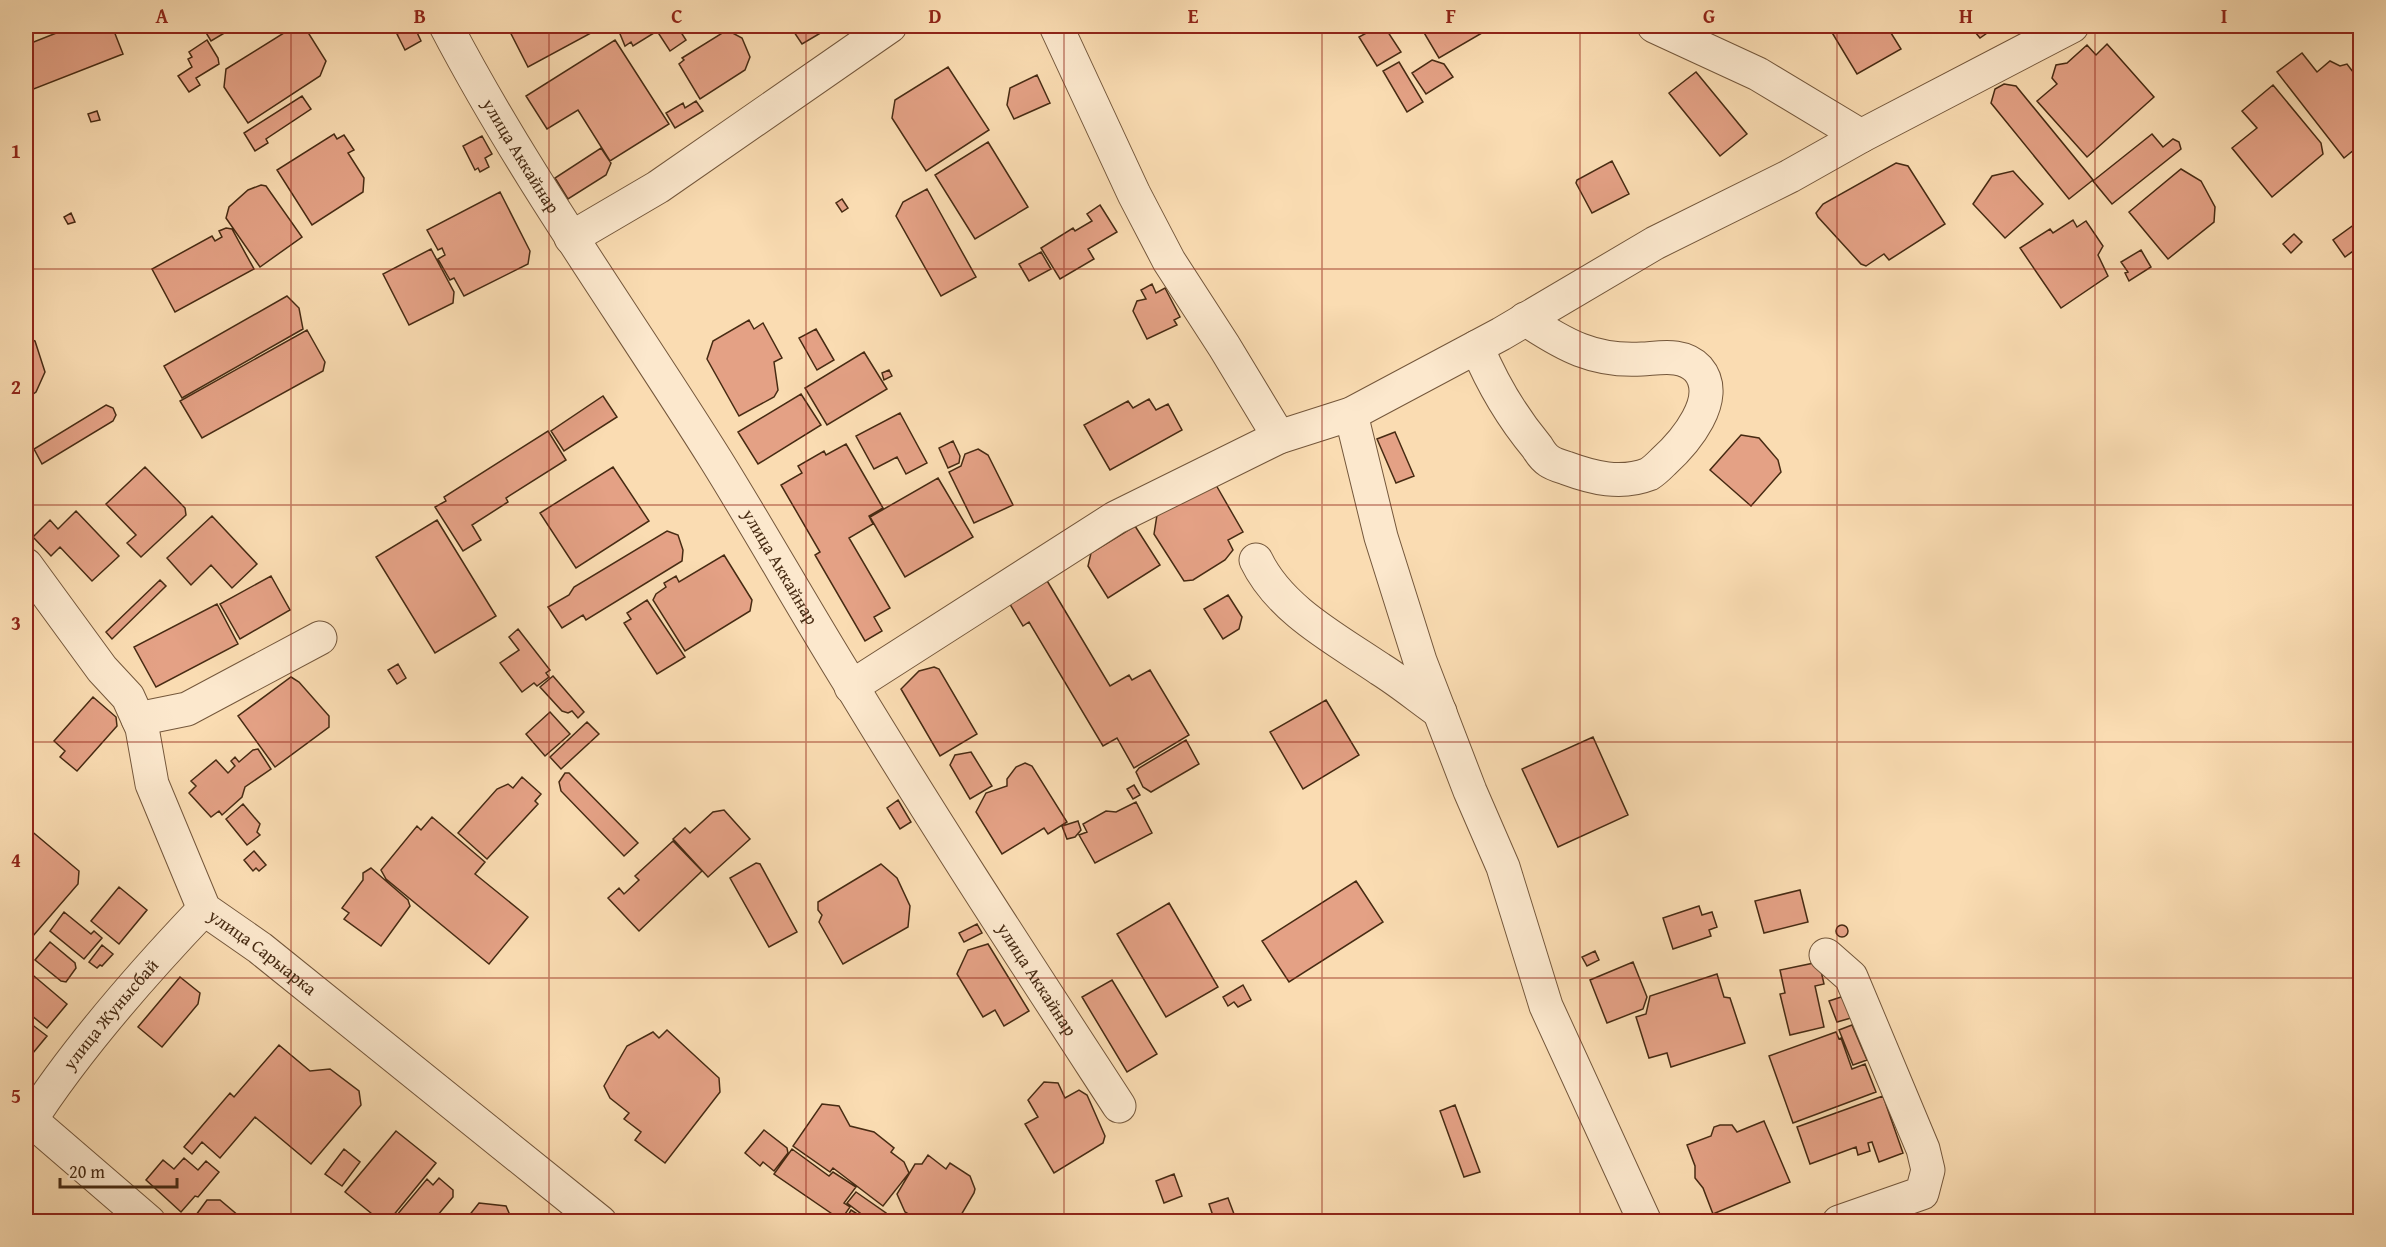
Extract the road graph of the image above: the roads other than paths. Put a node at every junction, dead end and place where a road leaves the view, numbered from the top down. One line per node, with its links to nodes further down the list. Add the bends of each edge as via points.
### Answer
1 (446, 26): 7 (street, улица Аккайнар)
2 (890, 26): 7 (street, via 658,187)
3 (1056, 26): 11 (street, via 1169,261)
4 (1654, 26): 6 (street, via 1758,74)
5 (2072, 26): 6 (street)
6 (1861, 136): 8 (street, via 1656,243)
7 (571, 238): 15 (street, улица Аккайнар, via 716,460)
8 (1525, 319): 9 (street); 9 (street, via 1550,336 1596,357 1686,360 1698,370 1705,384 1703,408 1694,426 1651,473 1620,480 1548,461 1490,377)
9 (1477, 346): 10 (street)
10 (1351, 414): 11 (street); 16 (street, via 1381,537)
11 (1279, 437): 15 (street, via 1115,518)
12 (1256, 560): 16 (street, via 1264,577 1304,617)
13 (26, 565): 17 (street, улица Сарыарка, via 102,669 128,697)
14 (320, 638): 17 (street, via 187,709)
15 (851, 687): 20 (street, улица Аккайнар)
16 (1440, 712): 26 (street, via 1503,867 1546,1006)
17 (138, 719): 18 (street, улица Сарыарка, via 152,784)
18 (204, 909): 21 (street, улица Жунысбай, via 149,968); 25 (street, улица Сарыарка, via 260,948)
19 (1826, 955): 22 (street, via 1851,977 1923,1149 1928,1170)
20 (1119, 1106)
21 (27, 1121): 24 (street)
22 (1918, 1207): 23 (street)
23 (1853, 1217)
24 (149, 1221)
25 (600, 1221)
26 (1645, 1221)

